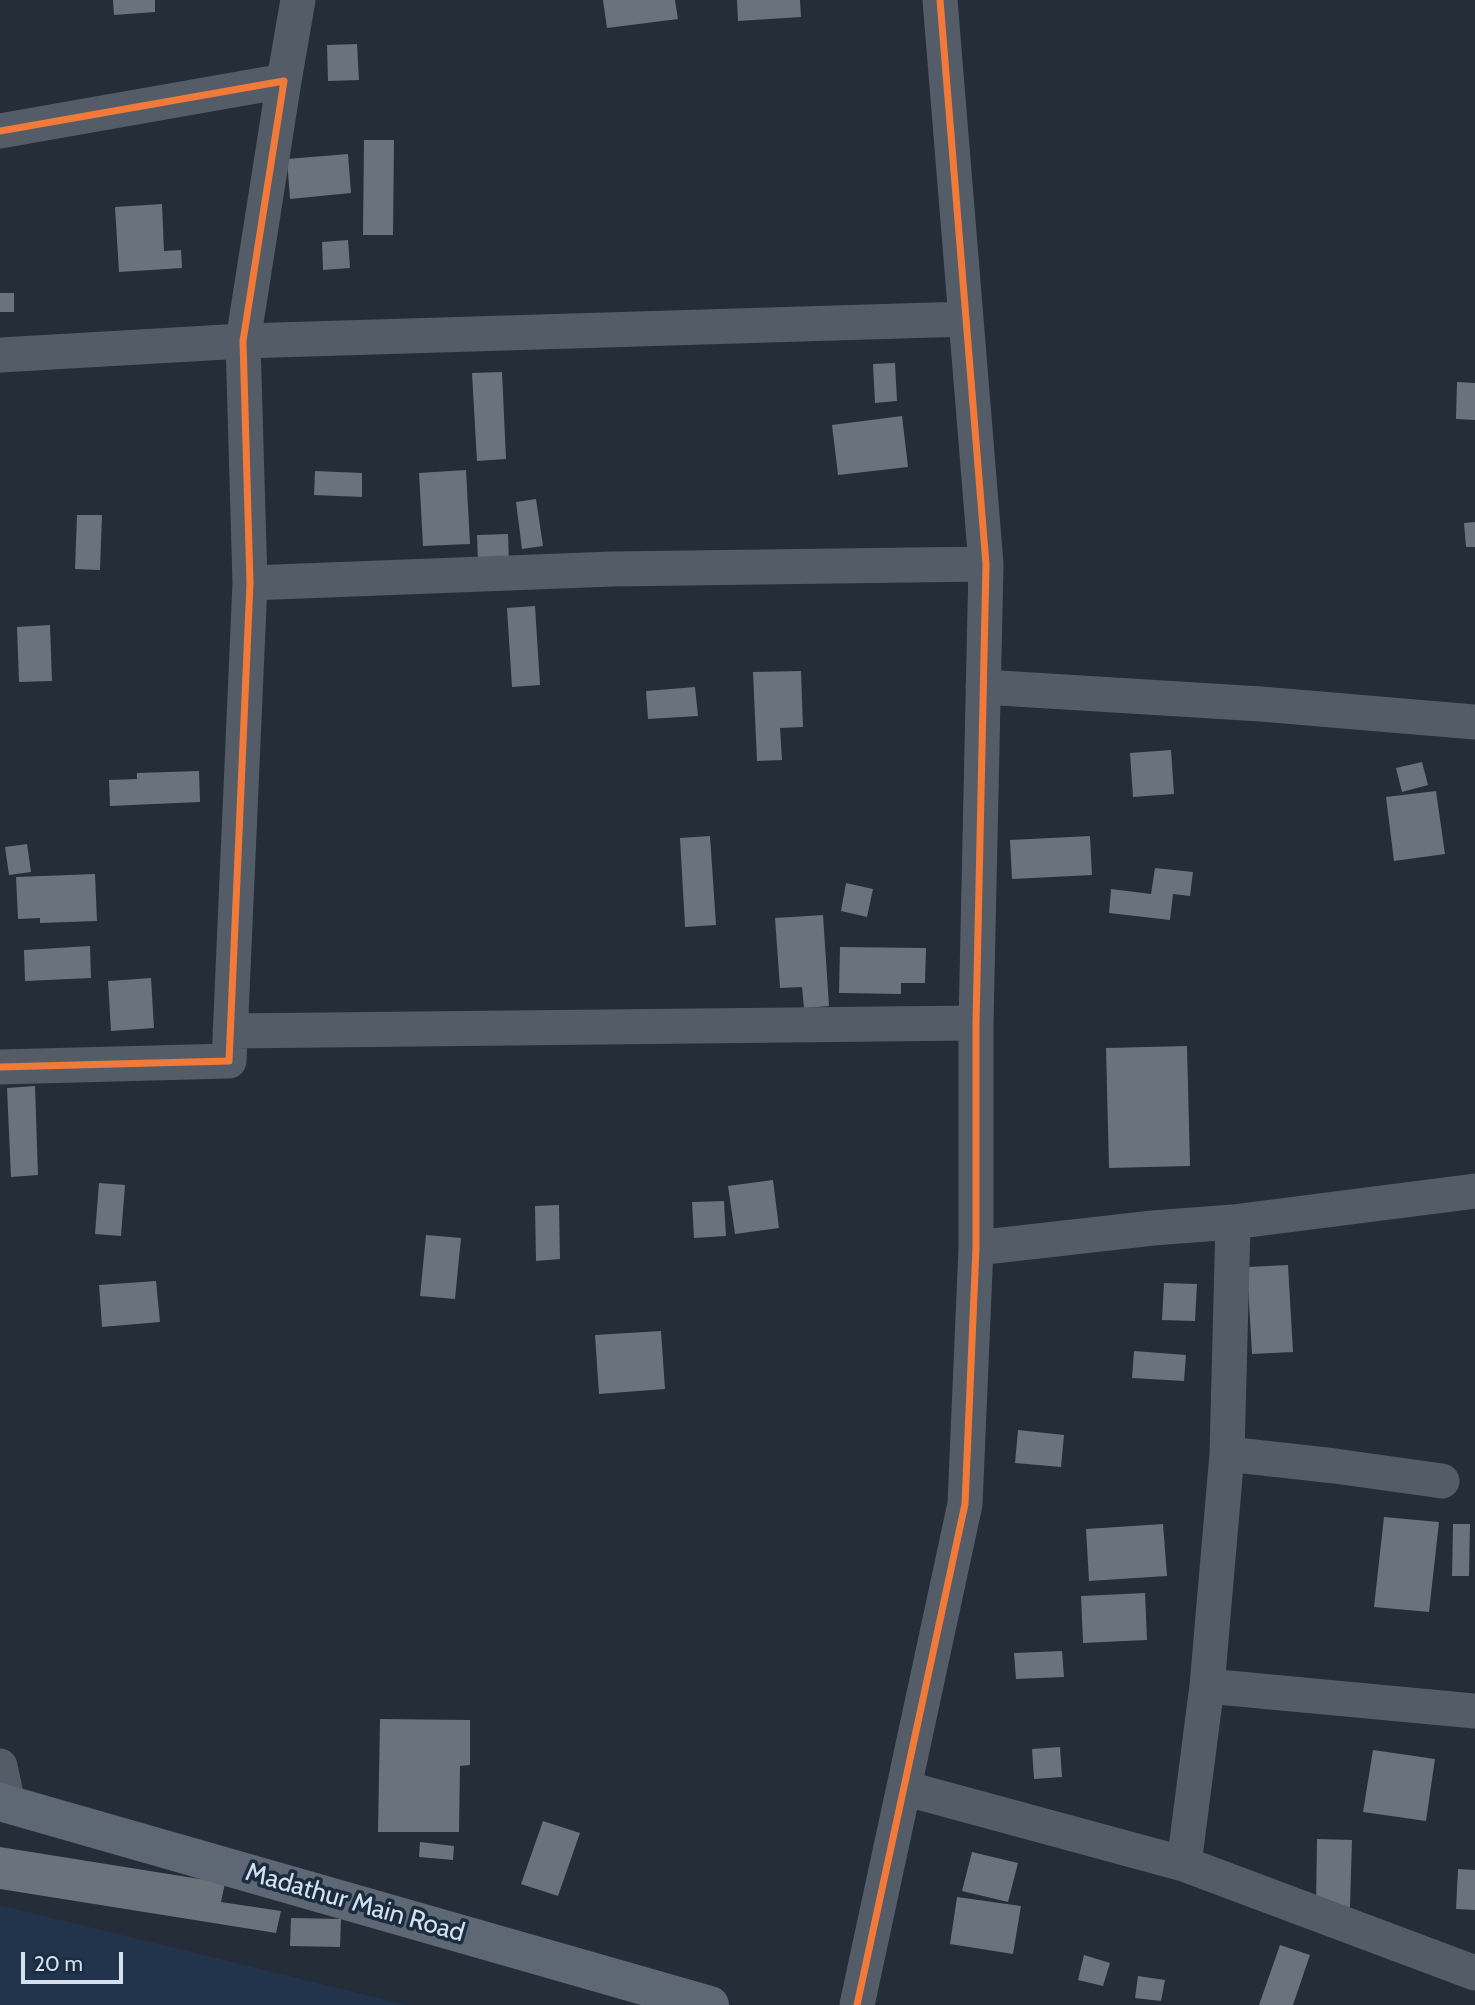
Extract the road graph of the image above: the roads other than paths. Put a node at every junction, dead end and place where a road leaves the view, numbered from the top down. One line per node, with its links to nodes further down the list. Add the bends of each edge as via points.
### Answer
1 (298, 0): 3 (street)
2 (940, 0): 5 (street)
3 (284, 81): 4 (street); 6 (street)
4 (0, 131)
5 (966, 319): 6 (street); 8 (street)
6 (243, 341): 7 (street); 9 (street)
7 (0, 355)
8 (986, 564): 9 (street, via 612,569); 10 (street)
9 (250, 583): 13 (street)
10 (983, 687): 11 (street); 12 (street)
11 (1475, 722)
12 (976, 1023): 13 (street); 17 (street)
13 (230, 1031): 14 (street, via 229,1061)
14 (0, 1067)
15 (1475, 1191): 16 (street)
16 (1233, 1222): 17 (street); 18 (street)
17 (976, 1248): 23 (street, via 965,1504)
18 (1227, 1454): 19 (street); 20 (street)
19 (1442, 1481)
20 (1207, 1686): 21 (street); 25 (street)
21 (1475, 1711)
22 (0, 1766): 24 (street)
23 (904, 1788): 25 (street); 28 (street)
24 (4, 1803): 27 (street, Madathur Main Road)
25 (1184, 1864): 26 (street)
26 (1475, 1973)
27 (710, 2005)
28 (857, 2005)

